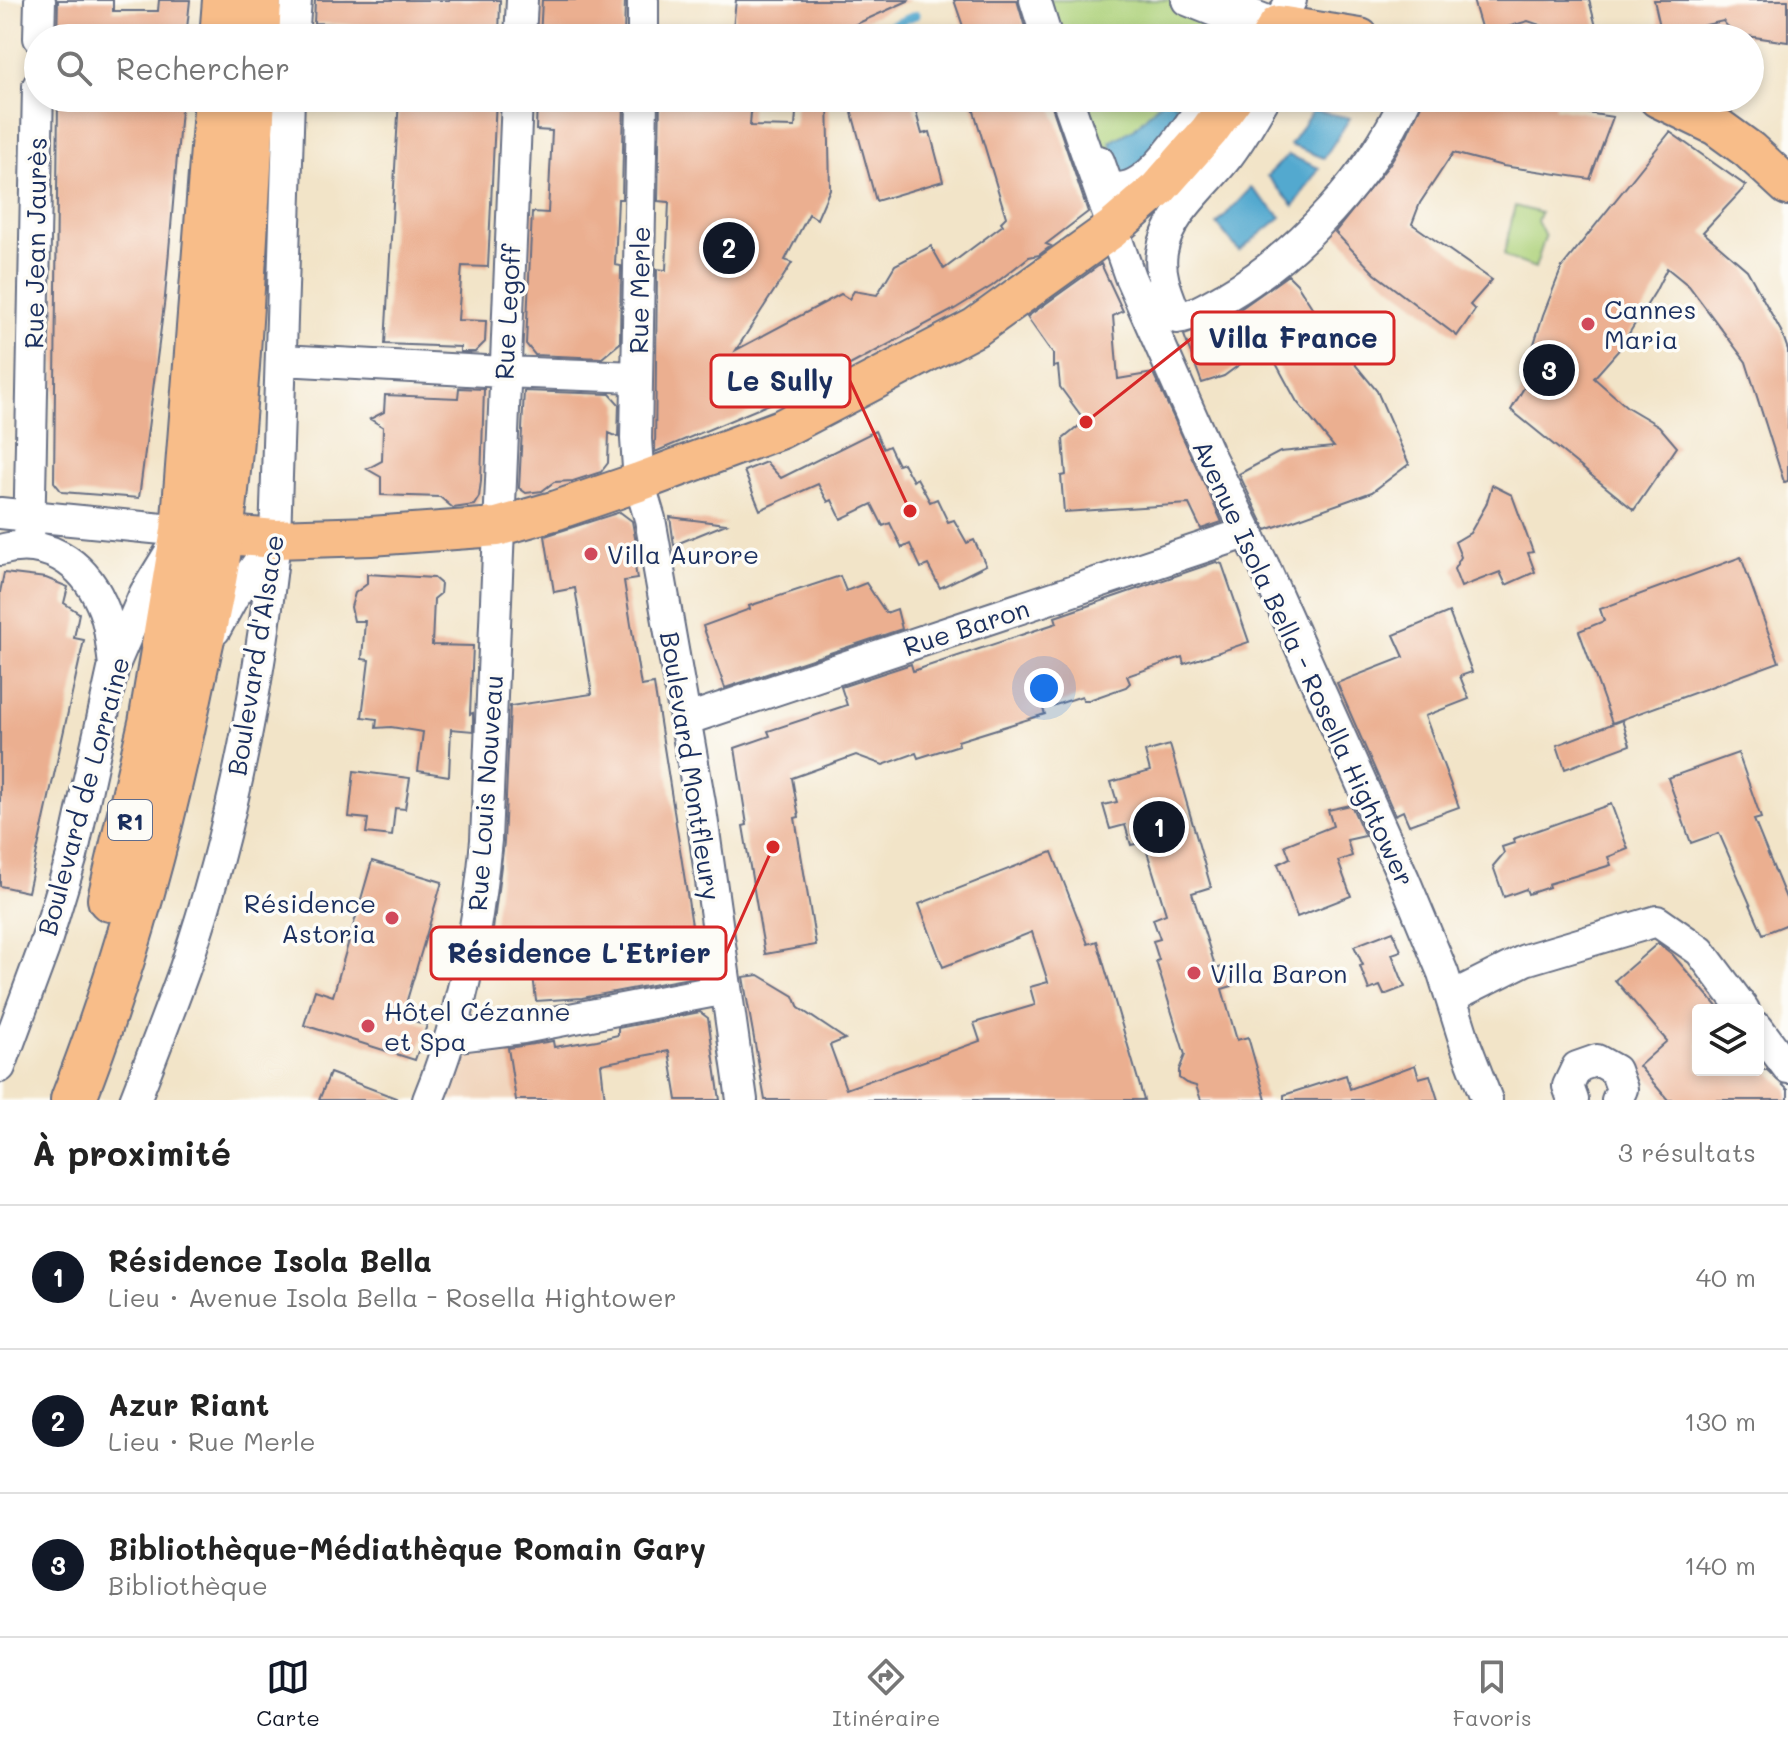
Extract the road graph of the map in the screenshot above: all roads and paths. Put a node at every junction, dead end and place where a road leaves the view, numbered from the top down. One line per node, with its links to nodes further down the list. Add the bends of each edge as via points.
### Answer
1 (40, 0): 12 (street)
2 (259, 0): 10 (highway)
3 (296, 0): 13 (street)
4 (522, 0): 14 (street)
5 (643, 0): 15 (street)
6 (1035, 0): 16 (street)
7 (1048, 0): 17 (street)
8 (1187, 0): 18 (street, via 1232,18)
9 (1213, 0): 11 (street)
10 (229, 21)
11 (1279, 21)
12 (39, 24)
13 (294, 24)
14 (521, 24)
15 (643, 24)
16 (1043, 24)
17 (1056, 24)
18 (1235, 24)
19 (37, 112): 39 (street, Rue Jean Jaurès)
20 (217, 112): 41 (highway, R1)
21 (252, 112): 41 (highway, R1, via 230,440)
22 (289, 112): 34 (street, Boulevard d'Alsace)
23 (516, 112): 35 (street, Rue Legoff)
24 (642, 112): 36 (street, Rue Merle)
25 (1072, 112): 33 (street, Avenue Isola Bella - Rosella Hightower)
26 (1084, 112): 27 (street, via 1106,181 1120,189 1140,182)
27 (1198, 112)
28 (1223, 112): 33 (main road, via 1166,181)
29 (1256, 112): 30 (street, via 1166,238 1162,274 1177,318 1192,316 1244,286 1307,234 1364,168)
30 (1399, 112)
31 (1687, 112): 32 (main road, via 1749,150)
32 (1788, 186)
33 (1112, 229): 37 (main road, via 976,327 781,429); 40 (street, Avenue Isola Bella - Rosella Hightower)
34 (282, 360): 35 (street); 42 (street, Boulevard d'Alsace)
35 (504, 372): 36 (street); 38 (street, Rue Legoff)
36 (637, 377): 37 (street, Rue Merle)
37 (639, 482): 38 (main road); 45 (street, Boulevard Montfleury)
38 (497, 527): 42 (main road); 50 (street, Rue Louis Nouveau, via 483,873)
39 (15, 531): 41 (street); 44 (street, via 74,565 89,581 106,617)
40 (1246, 533): 45 (street, Rue Baron); 47 (street, Avenue Isola Bella - Rosella Hightower, via 1404,879)
41 (202, 534): 42 (main road); 43 (highway); 44 (street, Boulevard de Lorraine, via 145,593); 53 (highway, R1, via 156,696 88,976)
42 (275, 539): 43 (street, via 233,597); 55 (street, Boulevard d'Alsace, via 254,692 222,840 185,967)
43 (196, 663): 54 (highway, R1, via 136,918)
44 (114, 665): 51 (street, Boulevard de Lorraine, via 72,856)
45 (685, 720): 46 (street, Boulevard Montfleury)
46 (726, 989): 50 (street); 57 (street, Boulevard Montfleury)
47 (1451, 997): 48 (street, via 1525,960 1657,921 1700,951); 58 (street, Avenue Isola Bella - Rosella Hightower)
48 (1740, 1004)
49 (1764, 1036): 52 (street)
50 (451, 1037): 56 (street, Rue Louis Nouveau)
51 (0, 1067)
52 (1788, 1068)
53 (43, 1100)
54 (73, 1100)
55 (135, 1100)
56 (428, 1100)
57 (742, 1100)
58 (1487, 1100)
59 (1573, 1100): 60 (street, via 1568,1086 1577,1067 1597,1060 1615,1070 1622,1089)
60 (1617, 1100)

